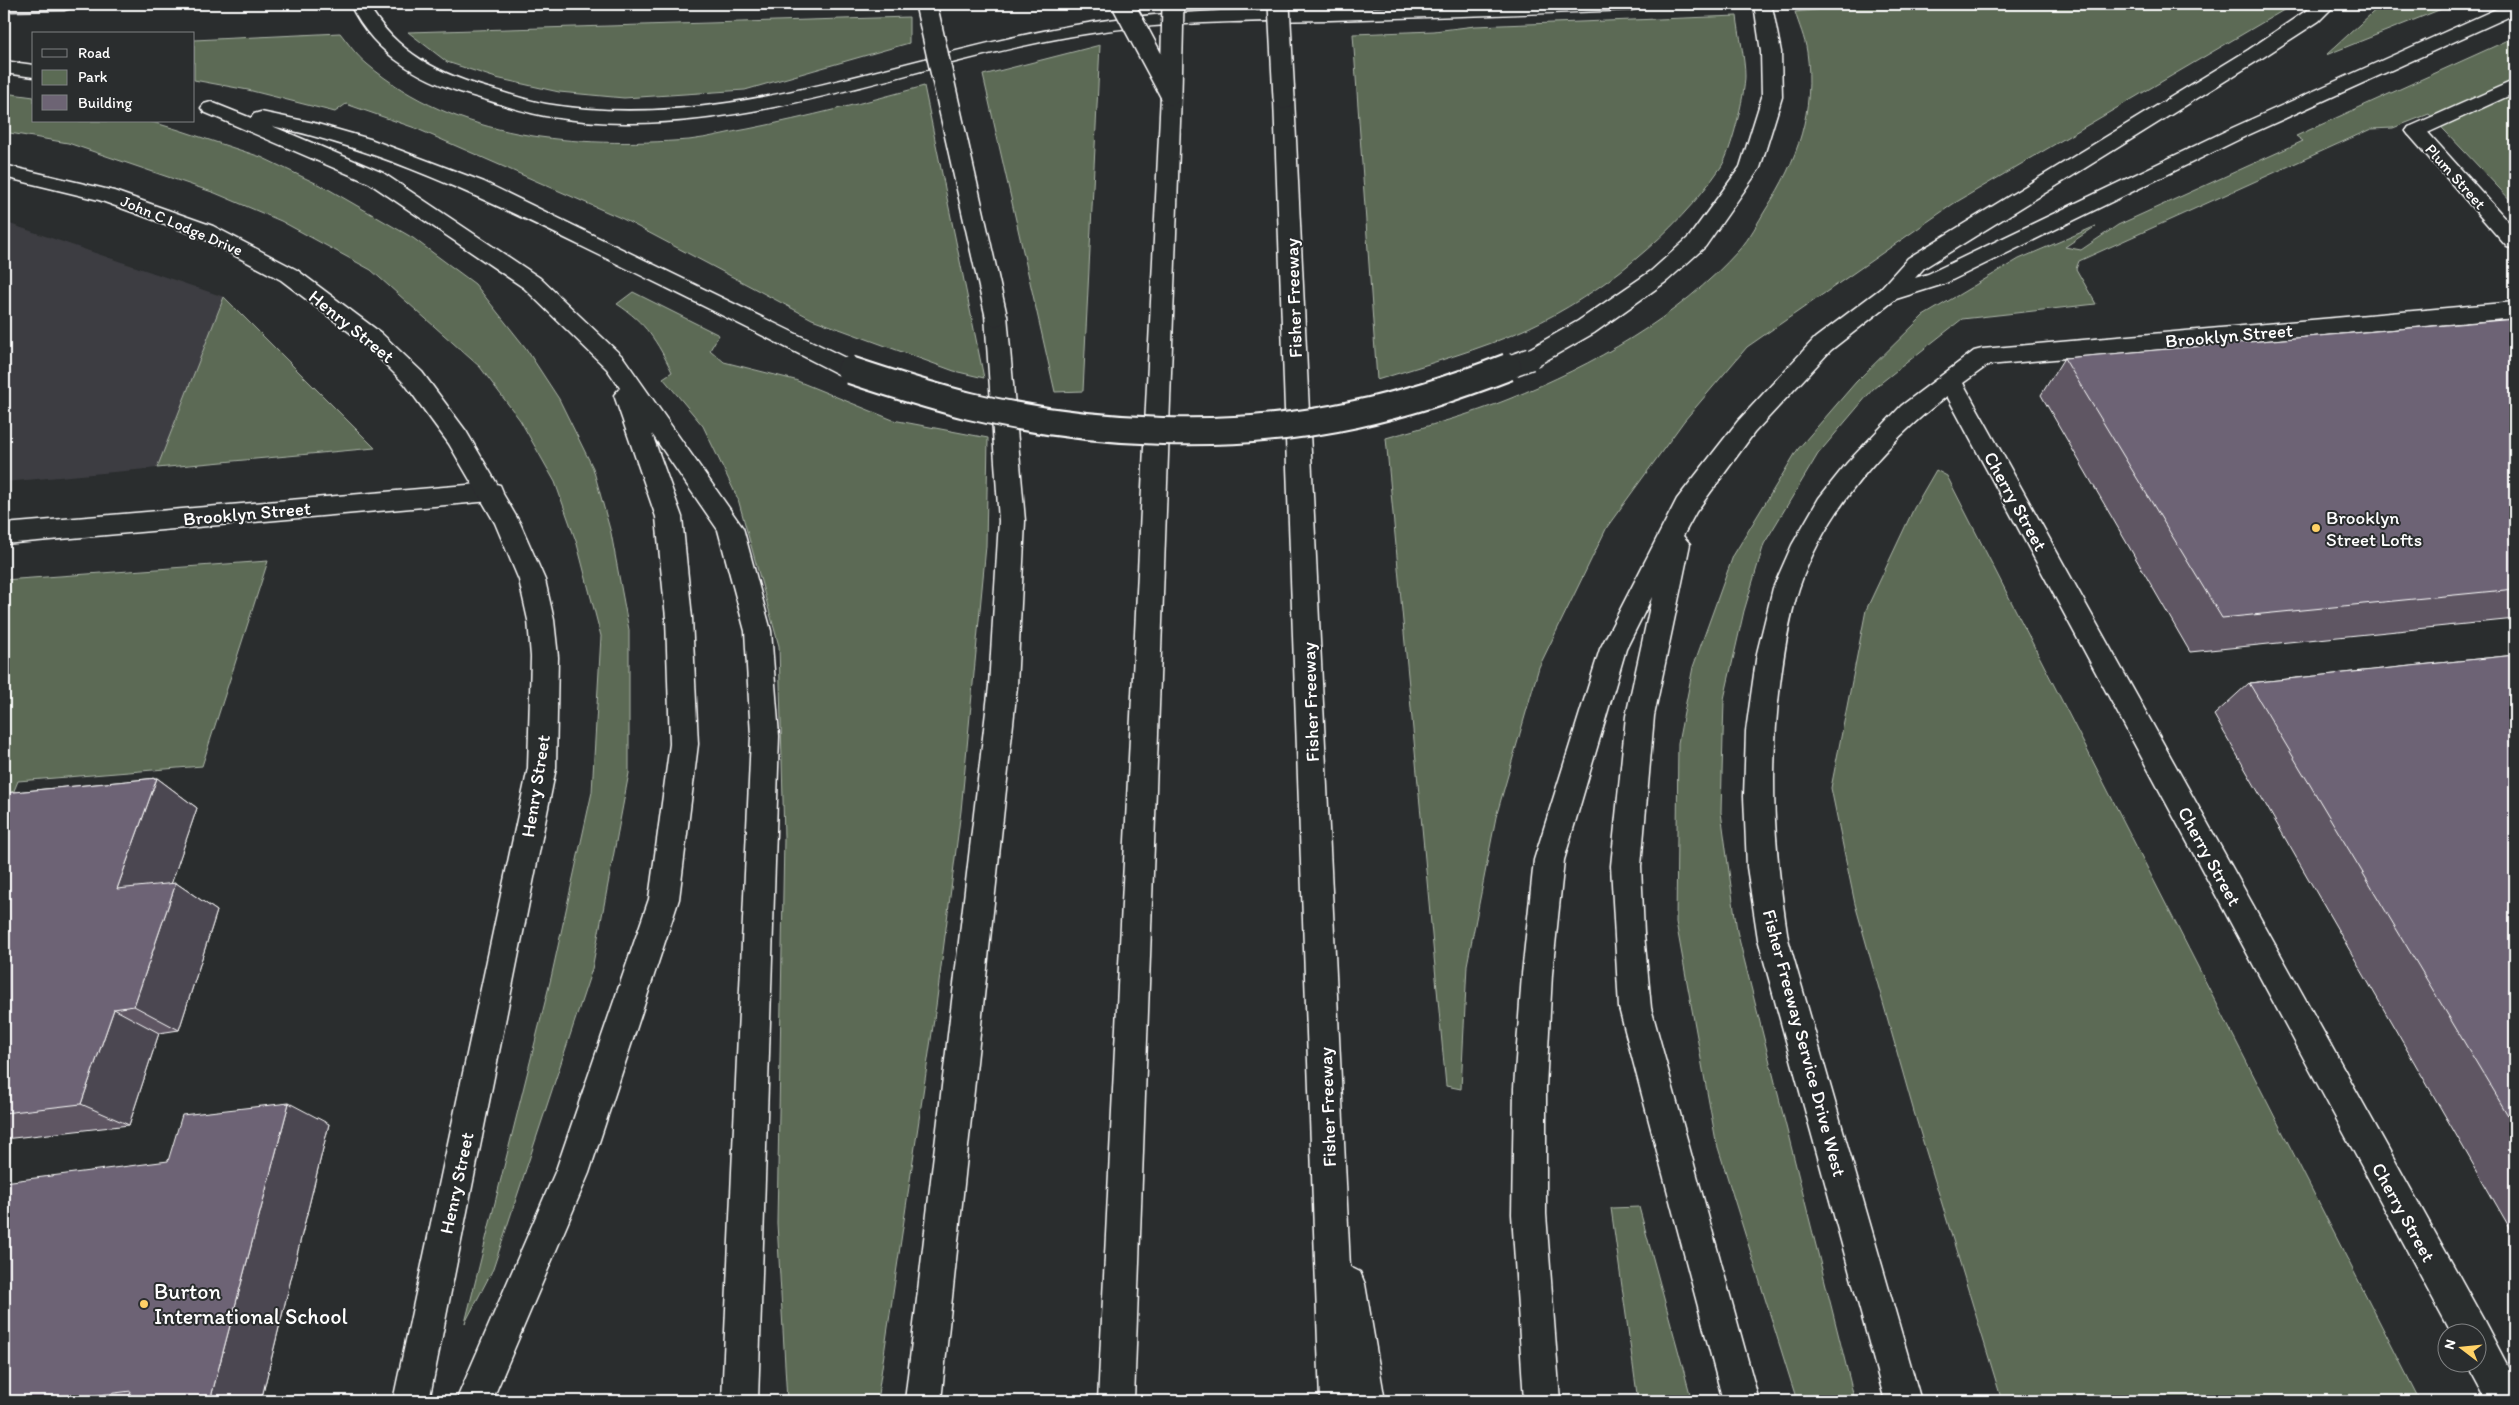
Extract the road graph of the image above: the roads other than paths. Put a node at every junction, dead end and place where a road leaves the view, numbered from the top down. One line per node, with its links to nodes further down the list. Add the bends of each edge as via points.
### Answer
1 (64, 4): 10 (main road)
2 (358, 4): 7 (main road, via 367,22 383,41 424,72 524,106 634,117 728,110 821,91 1027,38 1102,26 1207,17)
3 (926, 4): 33 (main road, bridge, via 996,316 1012,521 1003,686)
4 (1123, 4): 15 (main road, bridge)
5 (1173, 4): 15 (main road, bridge)
6 (1279, 4): 27 (main road, Fisher Freeway, bridge)
7 (1632, 4)
8 (1760, 4): 16 (main road, bridge, via 1771,52 1772,97 1750,168 1697,242 1659,276 1586,327 1530,359 1458,386 1365,412 1296,424 1223,429 1138,429 1046,420 988,411 933,397 850,370 477,187 363,143 314,129)
9 (2327, 4): 20 (main road, via 2255,54 1916,263)
10 (4, 5)
11 (2515, 7): 20 (main road, via 2239,132 1936,279)
12 (4, 67): 13 (main road)
13 (32, 71)
14 (2515, 86): 18 (main road, Plum Street, via 2416,131)
15 (1170, 94): 34 (main road)
16 (203, 106): 22 (main road, via 376,178 532,283)
17 (4, 171): 19 (main road, John C Lodge Drive, via 106,194 158,212 213,234)
18 (2515, 242)
19 (271, 264): 24 (main road, Henry Street, via 388,351 440,410)
20 (1888, 294): 25 (main road, via 1823,344 1746,427)
21 (2515, 310): 23 (main road, Brooklyn Street, via 1982,357)
22 (615, 363): 31 (main road, via 669,517 679,618 684,744 665,889 572,1174); 32 (main road, via 730,528 758,631 765,736)
23 (1950, 380): 28 (main road, Cherry Street); 39 (main road, Fisher Freeway Service Drive West, via 1909,412 1856,469 1828,505 1805,545 1786,588 1770,653 1760,731 1758,796 1762,868 1773,939)
24 (491, 492): 26 (main road, Brooklyn Street); 30 (main road, Henry Street, via 524,556 541,619 547,689 542,768)
25 (1686, 506): 37 (main road, via 1613,649 1549,860 1530,1088 1528,1214); 38 (main road, via 1640,716 1626,866 1629,934 1635,1008)
26 (4, 534)
27 (1329, 1168): 35 (main road, Fisher Freeway); 36 (main road)
28 (2465, 1322)
29 (2486, 1363): 40 (main road)
30 (411, 1401)
31 (474, 1401)
32 (740, 1401)
33 (923, 1401)
34 (1116, 1401)
35 (1338, 1401)
36 (1367, 1401)
37 (1542, 1401)
38 (1741, 1401)
39 (1903, 1401)
40 (2507, 1401)

